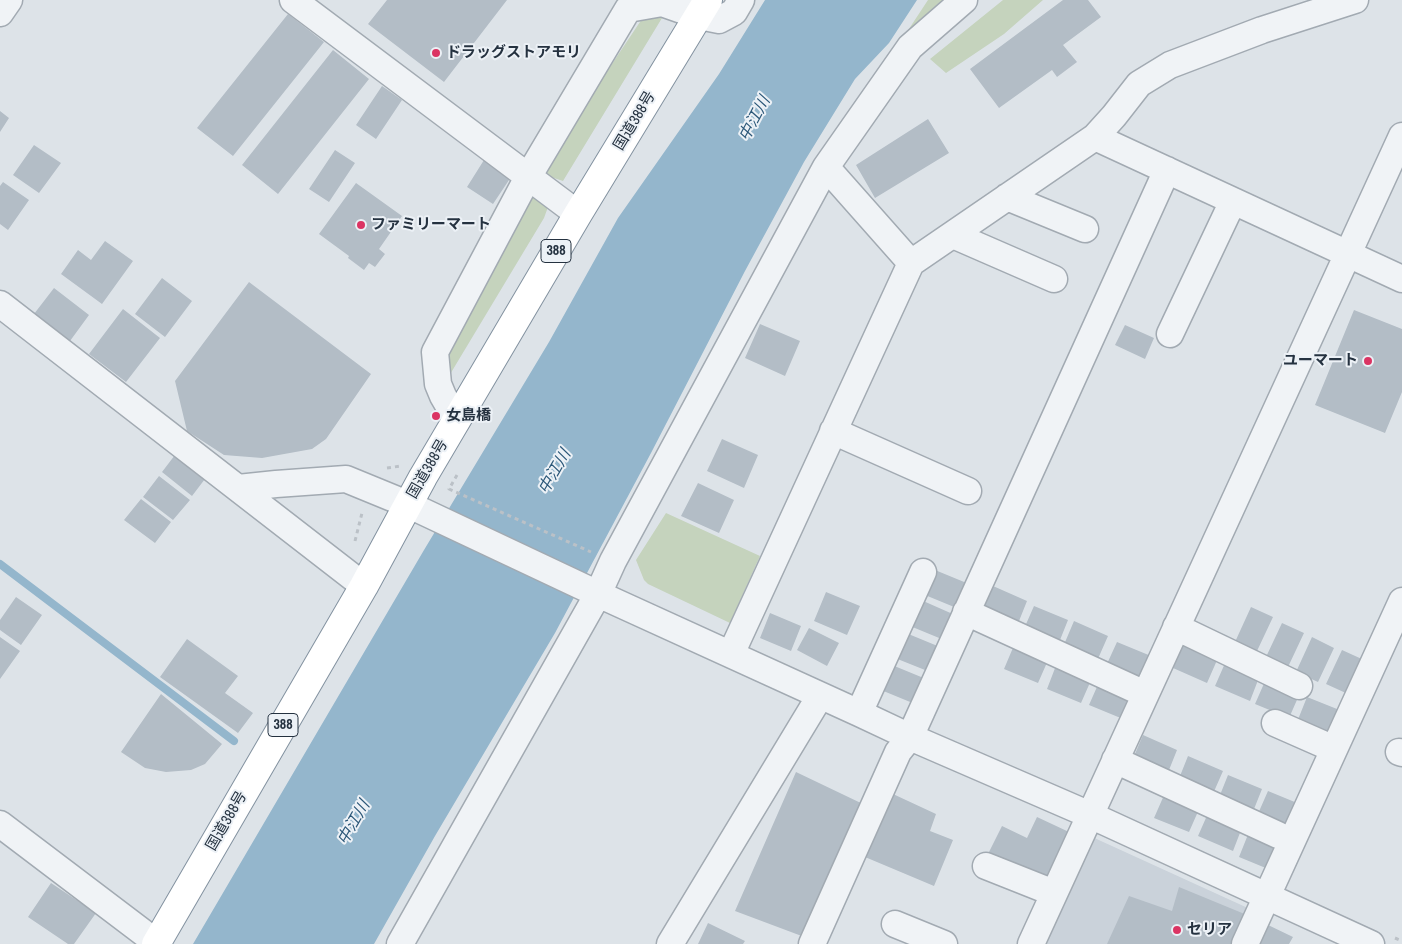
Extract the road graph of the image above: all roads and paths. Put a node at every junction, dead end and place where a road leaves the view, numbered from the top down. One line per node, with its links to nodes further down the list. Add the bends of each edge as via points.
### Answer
1 (9, 0): 9 (street)
2 (293, 0): 7 (street)
3 (741, 0): 8 (street, via 734,12 719,20)
4 (964, 0): 13 (street, via 910,47)
5 (1355, 0): 11 (street, via 1262,30 1170,65 1139,84)
6 (663, 2): 8 (street); 15 (street, via 628,8)
7 (321, 8): 15 (street)
8 (704, 8): 18 (highway, 国道388号 / 388)
9 (0, 12)
10 (1402, 136): 12 (street)
11 (1095, 137): 14 (street); 16 (street)
12 (1396, 162): 21 (street)
13 (826, 167): 22 (street); 38 (street, via 613,561)
14 (1166, 170): 17 (street); 40 (street)
15 (528, 177): 18 (street); 27 (street, via 435,352 438,384)
16 (1007, 198): 19 (street); 20 (street)
17 (1233, 201): 21 (street); 26 (street)
18 (578, 214): 27 (highway, 国道388号 / 388)
19 (1085, 229)
20 (952, 235): 22 (street); 23 (street)
21 (1348, 254): 24 (street); 41 (street)
22 (911, 263): 28 (street)
23 (1054, 279)
24 (1402, 279)
25 (0, 304): 29 (street)
26 (1170, 334)
27 (457, 420): 32 (highway, 国道388号 / 388)
28 (834, 431): 31 (street); 42 (street)
29 (238, 488): 32 (street, via 346,479); 37 (street)
30 (449, 489): 35 (path)
31 (968, 491)
32 (408, 504): 37 (highway, 国道388号 / 388); 38 (street)
33 (363, 510): 34 (path)
34 (355, 541)
35 (597, 555)
36 (923, 572): 46 (street)
37 (364, 586): 58 (highway, 国道388号 / 388)
38 (591, 590): 42 (street); 59 (street)
39 (1402, 601): 49 (street)
40 (966, 612): 44 (street); 48 (street)
41 (1176, 627): 43 (street); 44 (street)
42 (731, 654): 45 (street)
43 (1299, 686)
44 (1146, 694): 50 (street)
45 (820, 696): 46 (street); 60 (street)
46 (859, 713): 48 (street)
47 (1275, 723): 49 (street)
48 (910, 737): 51 (street); 61 (street, via 898,752)
49 (1334, 749): 56 (street)
50 (1115, 760): 51 (street); 53 (street)
51 (1090, 815): 55 (street); 56 (street)
52 (0, 824): 58 (street)
53 (1278, 834)
54 (986, 866): 55 (street)
55 (1054, 893): 63 (street)
56 (1267, 896): 64 (street); 65 (street)
57 (895, 924): 62 (street)
58 (157, 943)
59 (400, 944)
60 (670, 944)
61 (812, 944)
62 (944, 944)
63 (1031, 944)
64 (1245, 944)
65 (1371, 944)

